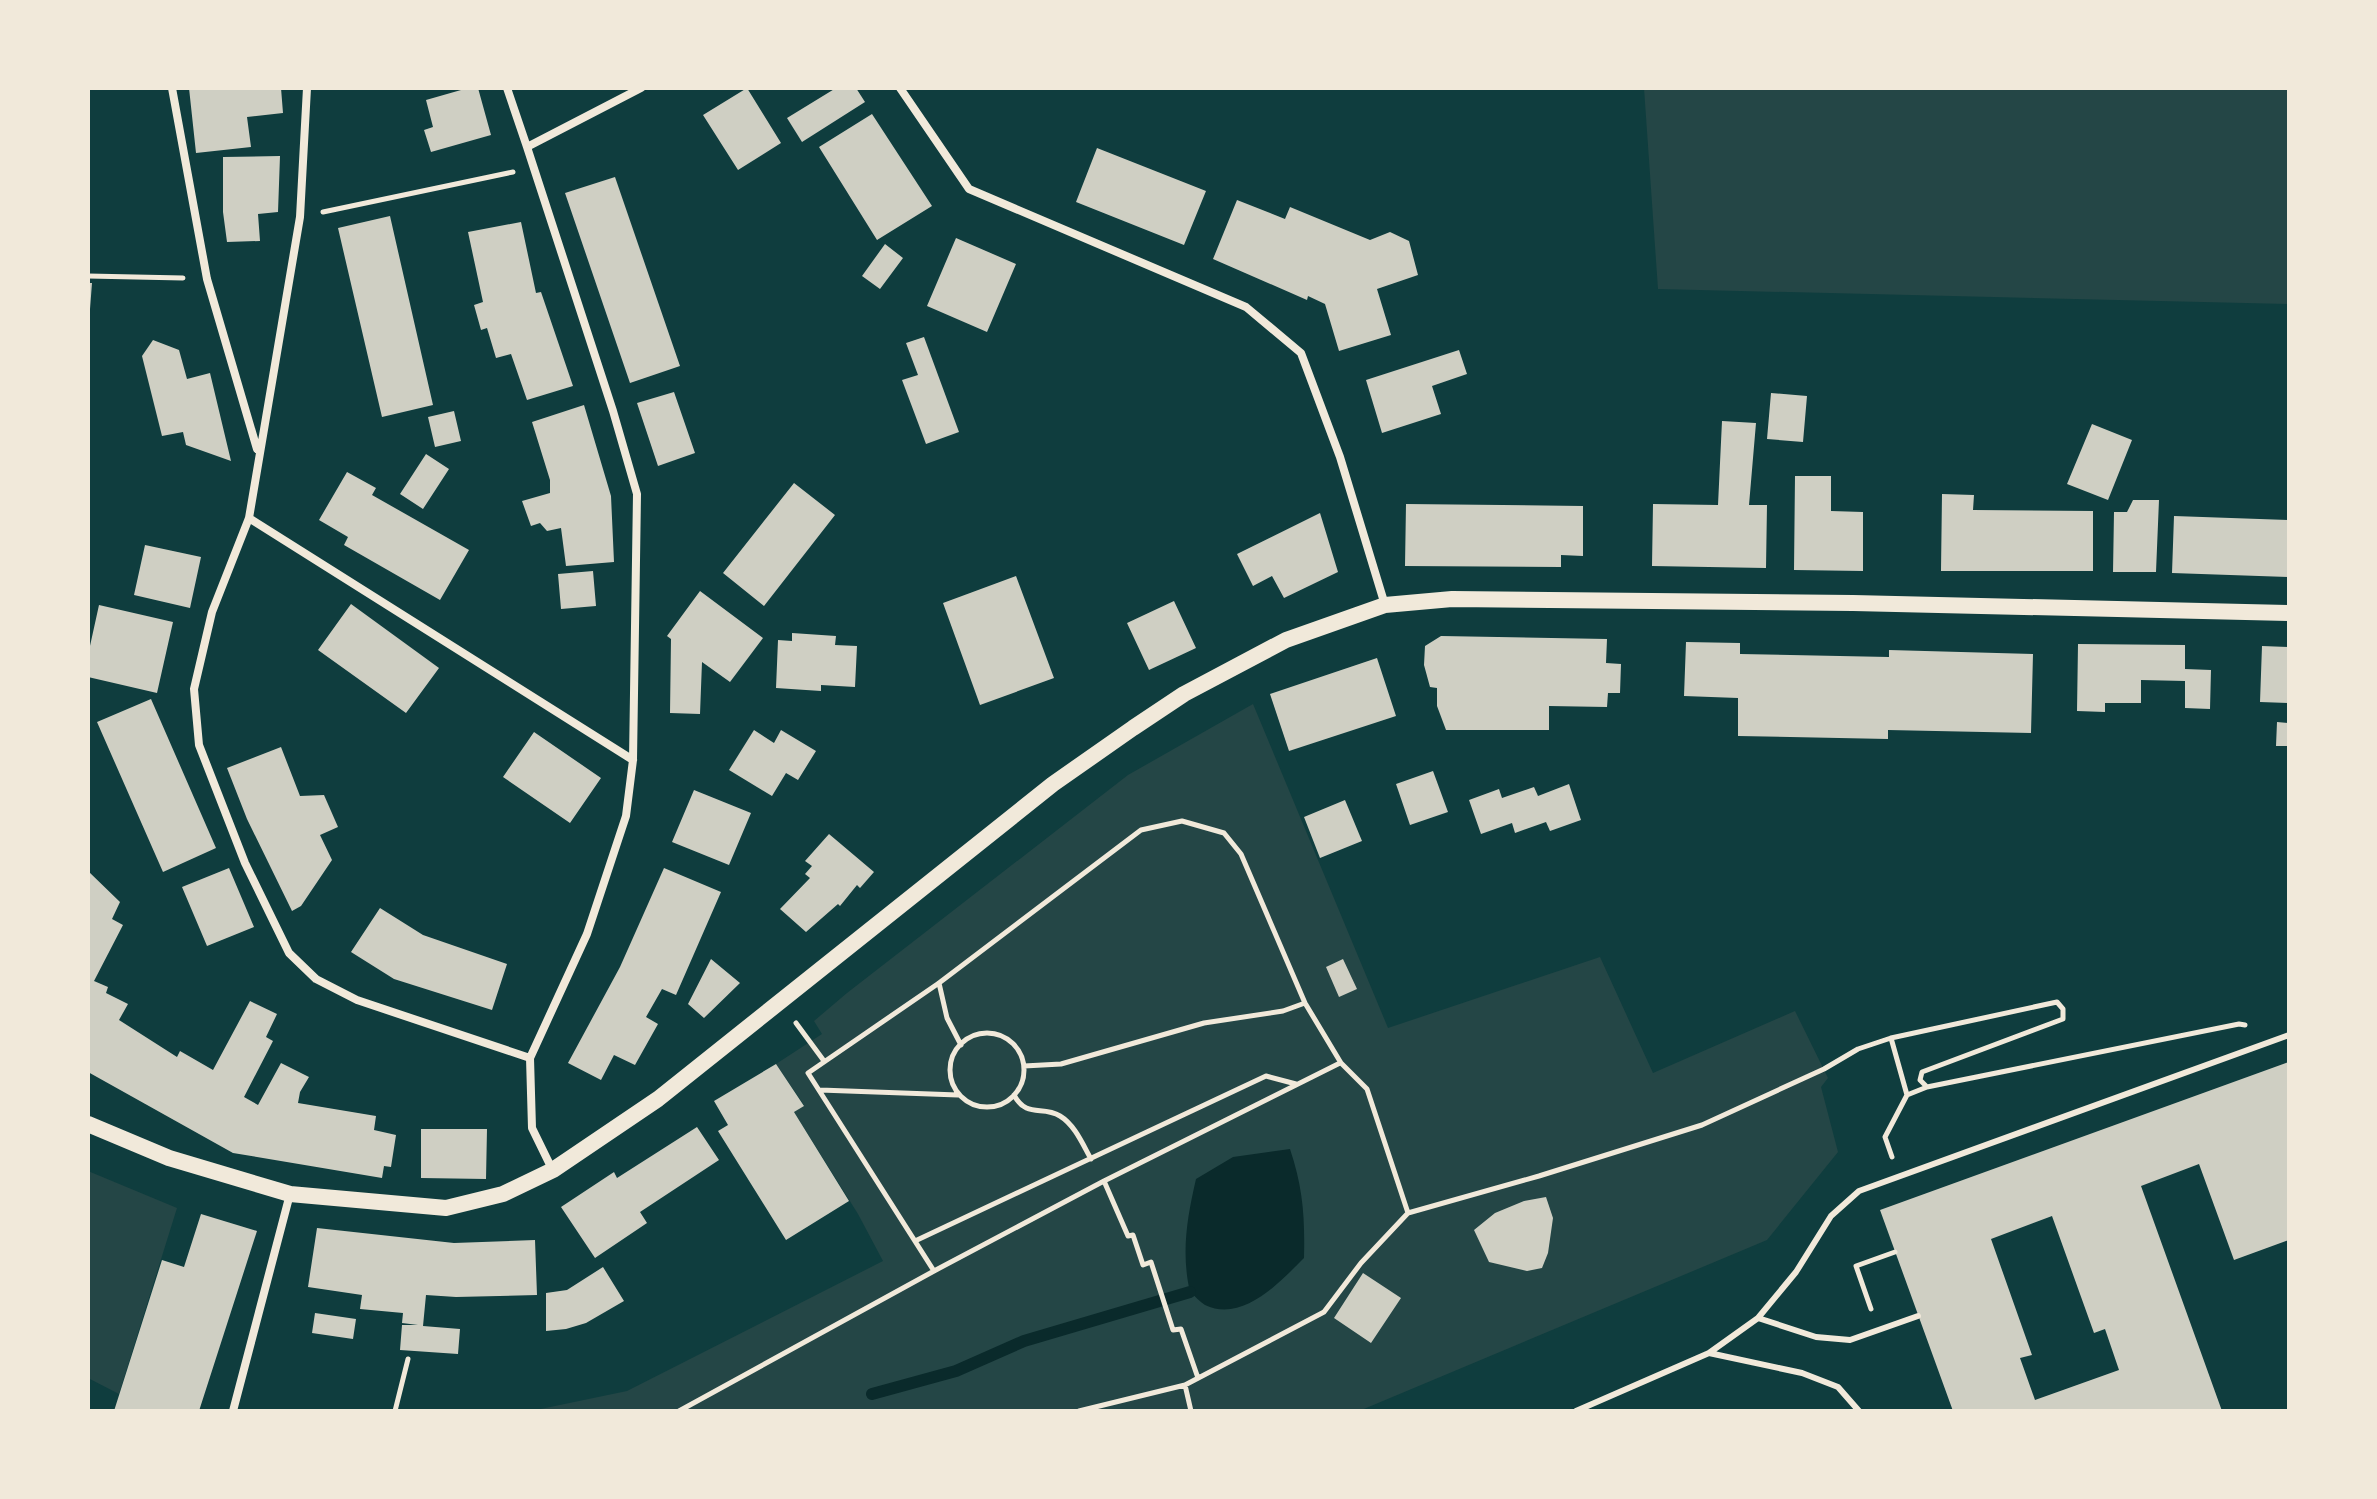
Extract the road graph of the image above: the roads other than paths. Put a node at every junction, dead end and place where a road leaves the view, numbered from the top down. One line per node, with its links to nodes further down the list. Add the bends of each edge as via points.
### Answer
1 (172, 88): 7 (street, via 207,279)
2 (307, 88): 7 (street, via 300,217)
3 (507, 88): 6 (street)
4 (641, 88): 6 (street)
5 (900, 88): 9 (street, via 969,189 1246,307 1301,353 1340,457)
6 (527, 147): 11 (street, via 637,494)
7 (258, 453): 8 (street)
8 (249, 518): 11 (street); 13 (street, via 212,612 194,689 199,745 245,863 289,953 316,979 357,1000)
9 (1385, 605): 10 (main road, via 1452,599); 15 (main road, via 1286,640 1184,694 1133,728 1053,784 658,1099)
10 (2289, 613)
11 (633, 760): 13 (street, via 626,816 587,934)
12 (2289, 1035): 18 (lane, via 1859,1191 1831,1216 1796,1272)
13 (530, 1058): 15 (street, via 532,1128)
14 (88, 1124): 16 (main road, via 169,1158)
15 (553, 1170): 16 (main road, via 503,1194 446,1208)
16 (290, 1194): 20 (street)
17 (1918, 1316): 18 (lane, via 1850,1340 1816,1337)
18 (1758, 1318): 19 (lane)
19 (1709, 1353): 21 (lane); 22 (lane, via 1802,1373 1838,1387)
20 (233, 1411)
21 (1576, 1411)
22 (1859, 1411)

